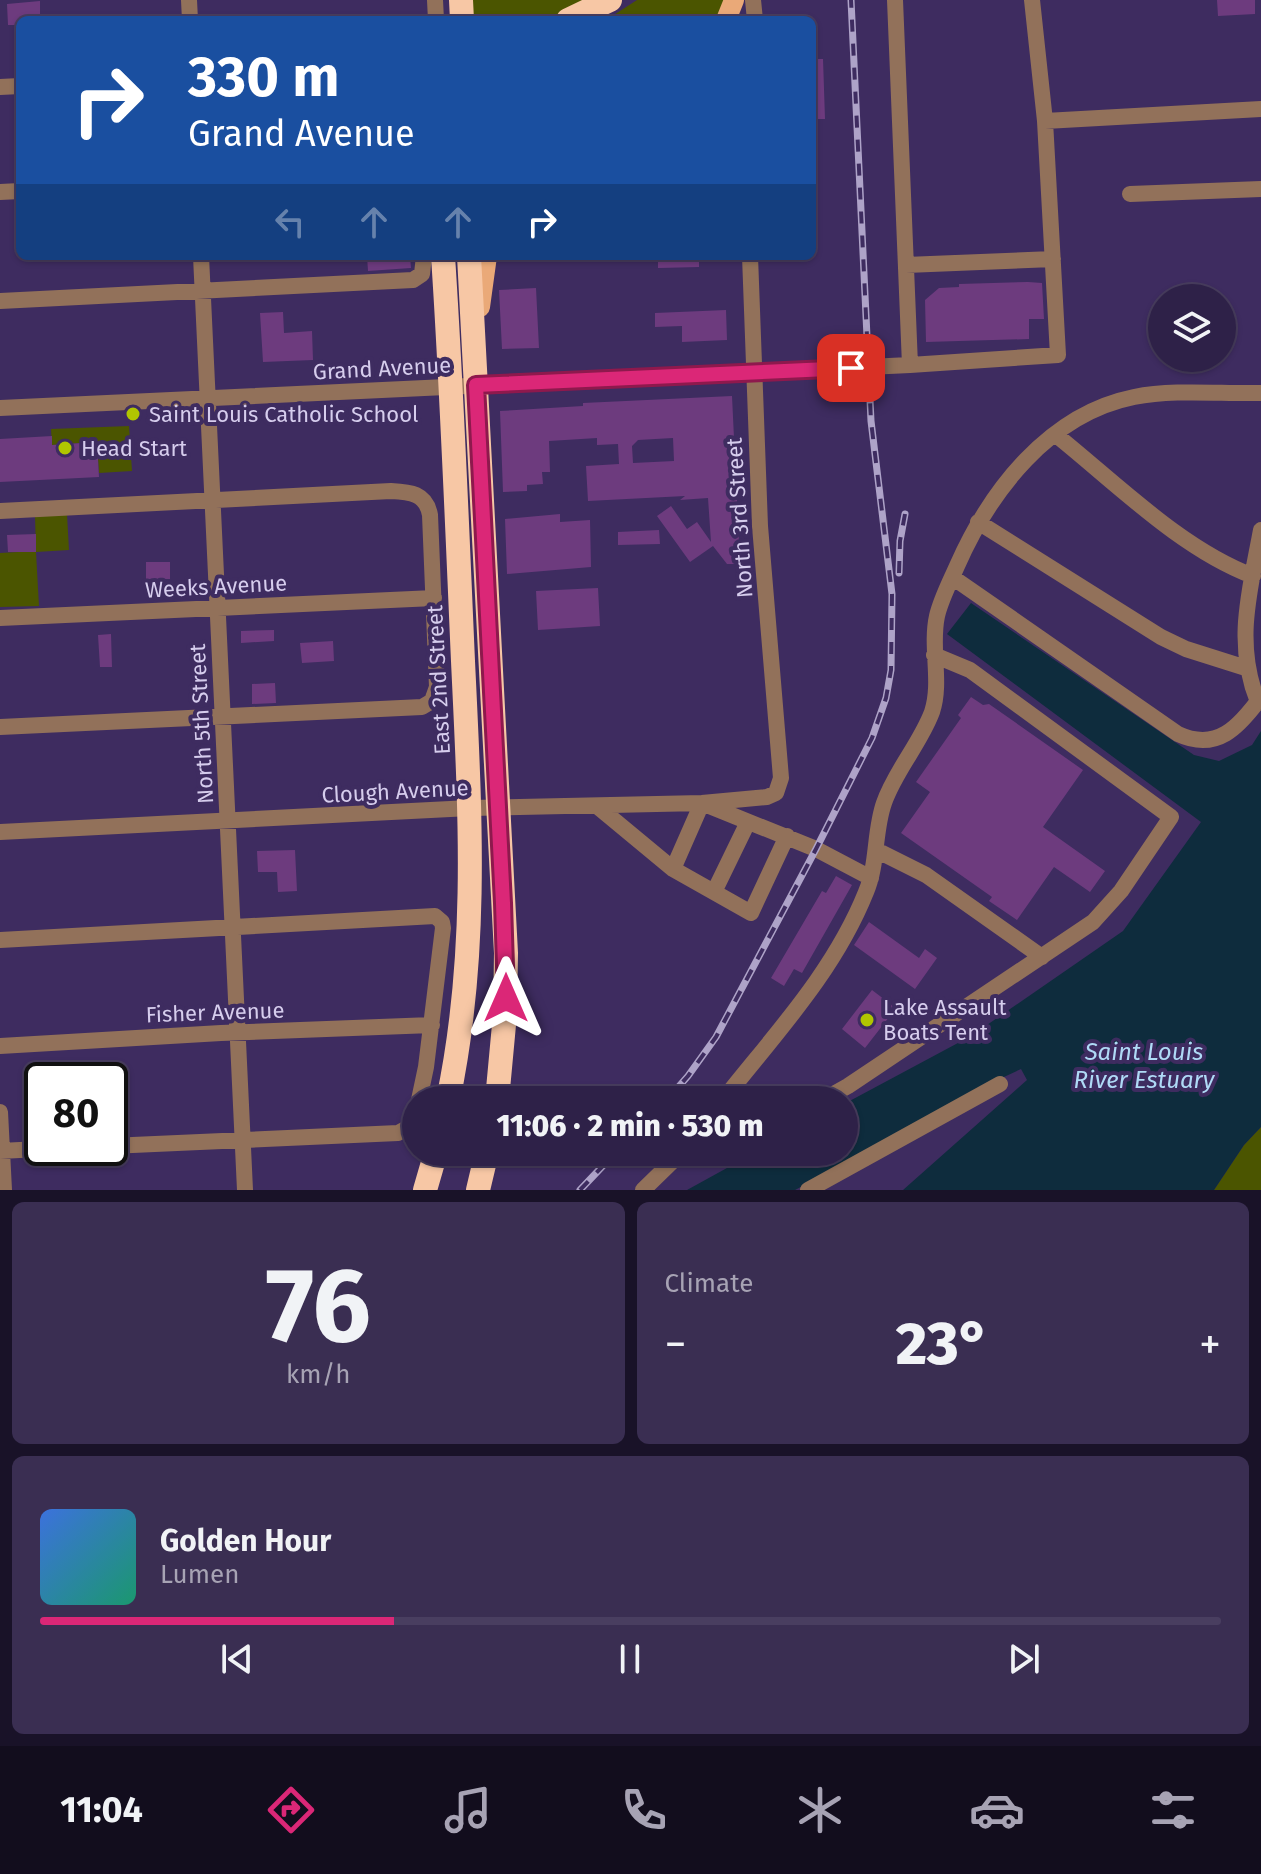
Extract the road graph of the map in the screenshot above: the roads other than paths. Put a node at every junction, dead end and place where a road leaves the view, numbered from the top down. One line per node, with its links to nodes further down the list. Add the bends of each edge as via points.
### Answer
1 (610, 0): 5 (highway)
2 (624, 0): 6 (highway)
3 (895, 0): 18 (street)
4 (1032, 0): 8 (street)
5 (576, 16)
6 (596, 16)
7 (1261, 109): 8 (street)
8 (1045, 121): 11 (street)
9 (1261, 189): 10 (street)
10 (1130, 194)
11 (1053, 259): 18 (street); 21 (street, Grand Avenue, via 1058,355)
12 (201, 260): 19 (street, North 5th Street)
13 (424, 260): 19 (street, via 422,274 413,280)
14 (443, 260): 24 (highway, East 2nd Street)
15 (469, 260): 23 (highway)
16 (486, 260): 23 (main road)
17 (750, 260): 22 (street, North 3rd Street)
18 (906, 265): 21 (street)
19 (203, 291): 20 (street); 26 (street, North 5th Street)
20 (0, 301)
21 (910, 365): 22 (street, Grand Avenue)
22 (754, 372): 23 (street, Grand Avenue); 43 (street, North 3rd Street, via 760,526)
23 (476, 378): 24 (street, Grand Avenue); 47 (highway)
24 (452, 387): 26 (street, Grand Avenue); 46 (highway, East 2nd Street)
25 (1261, 393): 28 (street, via 1136,397 1103,407)
26 (208, 398): 27 (street, Grand Avenue); 29 (street, North 5th Street)
27 (0, 408)
28 (1056, 435): 31 (street, via 1017,469); 33 (street, via 1192,546)
29 (213, 501): 30 (street); 35 (street, via 414,493 426,501 430,515); 36 (street, North 5th Street)
30 (0, 511)
31 (978, 522): 34 (street); 39 (street, via 1173,643)
32 (1261, 530): 33 (street)
33 (1253, 576): 39 (street, via 1245,620)
34 (952, 577): 38 (street, via 938,613); 40 (street, via 1191,740 1209,741 1229,733)
35 (434, 598): 36 (street, Weeks Avenue); 41 (street, via 437,687 429,705)
36 (218, 608): 37 (street, Weeks Avenue); 41 (street, North 5th Street)
37 (0, 618)
38 (934, 655): 52 (street, via 933,708 884,804); 58 (street, via 970,670 1171,817 1101,915)
39 (1246, 668): 40 (street)
40 (1260, 700)
41 (223, 716): 42 (street); 48 (street, North 5th Street)
42 (0, 727)
43 (781, 778): 44 (street, Clough Avenue, via 776,793 767,797)
44 (702, 803): 45 (street, Clough Avenue); 49 (street); 53 (street)
45 (597, 806): 47 (street, Clough Avenue); 53 (street)
46 (470, 808): 47 (street, Clough Avenue); 48 (street, Clough Avenue); 64 (highway, East 2nd Street, via 467,982)
47 (498, 808): 65 (highway, via 506,979)
48 (228, 822): 50 (street, Clough Avenue); 56 (street, North 5th Street)
49 (748, 822): 51 (street); 55 (street)
50 (0, 832)
51 (787, 836): 54 (street); 55 (street, via 751,913)
52 (876, 850): 54 (street); 58 (street, via 926,875)
53 (673, 869): 55 (street)
54 (871, 878): 66 (street, via 820,977)
55 (714, 892)
56 (233, 928): 57 (street); 59 (street, via 435,916 443,928); 60 (street, North 5th Street)
57 (0, 940)
58 (1042, 957): 67 (street)
59 (432, 1025): 60 (street, Fisher Avenue); 63 (street)
60 (238, 1032): 61 (street, Fisher Avenue); 70 (street, North 5th Street)
61 (0, 1046)
62 (1000, 1084): 82 (street)
63 (421, 1086)
64 (450, 1086)
65 (498, 1086)
66 (734, 1086)
67 (844, 1086)
68 (0, 1112): 73 (street)
69 (402, 1131): 70 (street)
70 (243, 1139): 71 (street); 78 (street, North 5th Street)
71 (128, 1145)
72 (24, 1150): 73 (street)
73 (1, 1151): 77 (street)
74 (432, 1166): 79 (highway)
75 (484, 1166): 80 (highway)
76 (668, 1166): 81 (street)
77 (4, 1190)
78 (245, 1190)
79 (425, 1190)
80 (478, 1190)
81 (643, 1190)
82 (808, 1190)

